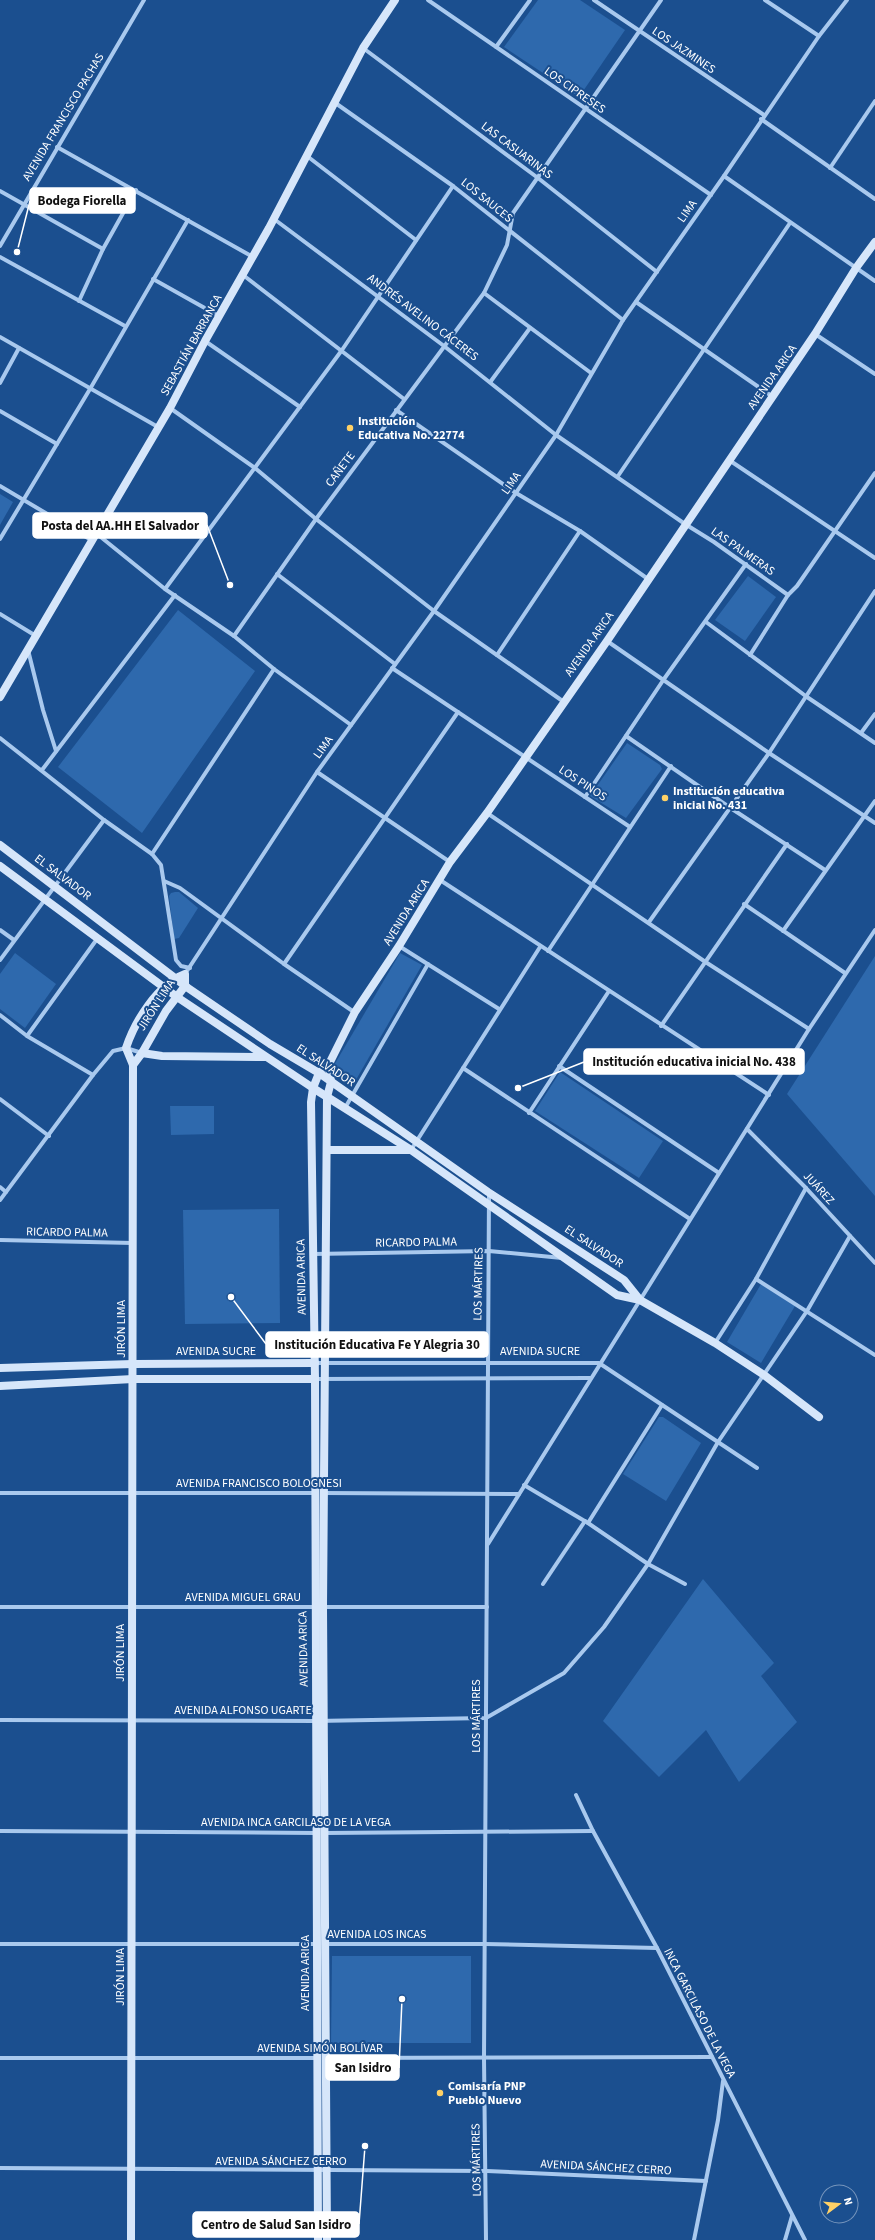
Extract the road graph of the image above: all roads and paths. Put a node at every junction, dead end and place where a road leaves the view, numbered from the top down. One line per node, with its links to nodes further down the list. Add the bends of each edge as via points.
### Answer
1 (144, 0): 17 (street, AVENIDA FRANCISCO PACHAS)
2 (428, 0): 11 (street, LOS CIPRESES)
3 (530, 0): 11 (street)
4 (594, 0): 9 (street, LOS JAZMINES)
5 (661, 0): 9 (street, CAÑETE)
6 (765, 0): 10 (street)
7 (847, 0): 10 (street, LIMA)
8 (393, 1): 12 (street, SEBASTIÁN BARRANCA)
9 (639, 31): 15 (street, CAÑETE); 16 (street, LOS JAZMINES)
10 (819, 36): 16 (street, LIMA)
11 (496, 47): 15 (street, LOS CIPRESES)
12 (363, 48): 13 (street, SEBASTIÁN BARRANCA); 21 (street, LAS CASUARINAS)
13 (334, 102): 18 (street, SEBASTIÁN BARRANCA); 22 (street, LOS SAUCES)
14 (875, 102): 19 (street)
15 (585, 110): 21 (street, CAÑETE); 25 (street, LOS CIPRESES)
16 (762, 117): 19 (street, LOS JAZMINES); 20 (street, LIMA)
17 (57, 147): 23 (street); 27 (street, AVENIDA FRANCISCO PACHAS)
18 (306, 155): 28 (street, SEBASTIÁN BARRANCA); 32 (street)
19 (830, 168): 26 (street, LOS JAZMINES)
20 (724, 176): 25 (street, LIMA); 30 (street)
21 (538, 178): 31 (street, CAÑETE, via 513,213); 39 (street, LAS CASUARINAS)
22 (453, 186): 31 (street, LOS SAUCES); 32 (street)
23 (136, 190): 29 (street); 35 (street)
24 (0, 191): 27 (street)
25 (711, 195): 39 (street, LIMA)
26 (875, 199)
27 (23, 204): 34 (street, AVENIDA FRANCISCO PACHAS); 35 (street)
28 (274, 219): 37 (street, SEBASTIÁN BARRANCA); 44 (street, ANDRÉS AVELINO CÁCERES)
29 (188, 220): 37 (street); 41 (street)
30 (790, 223): 38 (street); 56 (street)
31 (510, 231): 43 (street, CAÑETE, via 507,245); 48 (street, LOS SAUCES)
32 (416, 240): 44 (street)
33 (875, 242): 38 (street, AVENIDA ARICA)
34 (0, 246)
35 (103, 249): 45 (street)
36 (0, 257): 45 (street)
37 (253, 257): 40 (street, SEBASTIÁN BARRANCA)
38 (856, 268): 42 (street); 51 (street, AVENIDA ARICA)
39 (657, 272): 46 (street, LIMA)
40 (243, 275): 47 (street, SEBASTIÁN BARRANCA); 57 (street)
41 (153, 279): 47 (street); 49 (street)
42 (875, 281)
43 (484, 293): 50 (street); 54 (street, CAÑETE)
44 (378, 295): 54 (street, ANDRÉS AVELINO CÁCERES); 57 (street)
45 (79, 301): 49 (street)
46 (636, 302): 48 (street, LIMA); 56 (street)
47 (219, 316): 53 (street, SEBASTIÁN BARRANCA)
48 (623, 320): 58 (street, LIMA)
49 (125, 326): 62 (street)
50 (530, 328): 58 (street); 60 (street)
51 (815, 334): 59 (street); 63 (street, AVENIDA ARICA)
52 (0, 337): 55 (street)
53 (205, 341): 65 (street); 66 (street, SEBASTIÁN BARRANCA)
54 (444, 346): 60 (street, ANDRÉS AVELINO CÁCERES); 64 (street, CAÑETE)
55 (19, 348): 61 (street); 62 (street)
56 (704, 349): 63 (street); 75 (street)
57 (342, 350): 64 (street); 65 (street)
58 (591, 373): 70 (street, LIMA)
59 (875, 374)
60 (491, 381): 70 (street, ANDRÉS AVELINO CÁCERES)
61 (0, 383)
62 (90, 389): 69 (street); 71 (street)
63 (773, 397): 72 (street, AVENIDA ARICA)
64 (404, 399): 67 (street, CAÑETE)
65 (300, 407): 73 (street)
66 (170, 408): 69 (street, SEBASTIÁN BARRANCA); 73 (street)
67 (396, 410): 77 (street); 79 (street, CAÑETE)
68 (0, 411): 71 (street)
69 (158, 427): 83 (street, SEBASTIÁN BARRANCA)
70 (556, 435): 75 (street, ANDRÉS AVELINO CÁCERES); 77 (street, LIMA)
71 (57, 444): 78 (street)
72 (728, 460): 80 (street, AVENIDA ARICA); 82 (street)
73 (255, 468): 79 (street); 89 (street)
74 (875, 472): 82 (street)
75 (618, 476): 80 (street, LAS PALMERAS)
76 (0, 486): 78 (street)
77 (516, 493): 81 (street); 93 (street, LIMA)
78 (24, 500): 83 (street); 84 (street)
79 (316, 519): 87 (street, CAÑETE); 93 (street)
80 (685, 524): 86 (street, LAS PALMERAS); 88 (street, AVENIDA ARICA)
81 (580, 531): 88 (street); 100 (street)
82 (835, 531): 85 (street); 92 (street)
83 (95, 538): 89 (street); 96 (street, SEBASTIÁN BARRANCA)
84 (0, 539)
85 (875, 558)
86 (746, 564): 92 (street, LAS PALMERAS); 95 (street)
87 (277, 574): 97 (street, CAÑETE); 102 (street, LOS PINOS)
88 (648, 579): 98 (street, AVENIDA ARICA)
89 (166, 589): 91 (street)
90 (875, 591): 106 (street)
91 (174, 595): 97 (street); 115 (street)
92 (788, 595): 101 (street)
93 (434, 611): 100 (street); 102 (street, LIMA)
94 (0, 614): 96 (street)
95 (706, 622): 101 (street); 104 (street)
96 (36, 636): 99 (street, SEBASTIÁN BARRANCA)
97 (234, 636): 103 (street)
98 (607, 641): 104 (street); 107 (street, AVENIDA ARICA)
99 (28, 650): 105 (street, SEBASTIÁN BARRANCA); 115 (street, via 42,710)
100 (497, 655): 107 (street)
101 (750, 655): 106 (street)
102 (393, 666): 108 (street, LOS PINOS); 110 (street, LIMA)
103 (274, 669): 110 (street); 132 (street)
104 (664, 679): 112 (street); 116 (street)
105 (0, 697)
106 (807, 697): 111 (street); 116 (street)
107 (564, 702): 117 (street, AVENIDA ARICA)
108 (458, 712): 117 (street, LOS PINOS); 126 (street)
109 (875, 714): 111 (street)
110 (351, 725): 120 (street, LIMA)
111 (860, 733): 114 (street)
112 (626, 736): 118 (street); 121 (street)
113 (0, 738): 119 (street)
114 (875, 743)
115 (56, 751): 119 (street)
116 (769, 753): 123 (street); 125 (street)
117 (524, 757): 121 (street, LOS PINOS); 124 (street, AVENIDA ARICA)
118 (671, 766): 123 (street); 129 (street)
119 (42, 770): 127 (street)
120 (317, 772): 126 (street); 142 (street, LIMA)
121 (585, 797): 129 (street, LOS PINOS)
122 (875, 801): 125 (street)
123 (729, 807): 130 (street); 143 (street)
124 (487, 813): 133 (street, AVENIDA ARICA); 138 (street)
125 (866, 816): 128 (street); 135 (street)
126 (385, 819): 133 (street); 154 (street)
127 (104, 820): 132 (street); 139 (street)
128 (875, 823)
129 (630, 827): 138 (street)
130 (787, 844): 135 (street); 141 (street)
131 (0, 845): 139 (street, EL SALVADOR)
132 (152, 854): 137 (street, via 161,865)
133 (450, 862): 136 (street, AVENIDA ARICA)
134 (0, 866): 140 (street, EL SALVADOR)
135 (825, 870): 146 (street)
136 (440, 880): 149 (street, AVENIDA ARICA); 150 (street)
137 (164, 881): 142 (street, via 180,888); 156 (street, via 176,960)
138 (593, 884): 143 (street); 151 (street)
139 (55, 886): 140 (street); 158 (street, EL SALVADOR)
140 (45, 900): 147 (street, EL SALVADOR); 148 (street)
141 (744, 904): 146 (street); 153 (street)
142 (221, 919): 154 (street); 156 (street, LIMA)
143 (649, 922): 153 (street)
144 (0, 930): 148 (street)
145 (875, 930): 157 (street)
146 (783, 931): 157 (street)
147 (97, 939): 160 (street, EL SALVADOR); 168 (street)
148 (14, 940): 152 (street)
149 (399, 946): 155 (street); 164 (street, AVENIDA ARICA)
150 (540, 947): 151 (street); 163 (street)
151 (548, 951): 161 (street)
152 (0, 960)
153 (704, 961): 166 (street); 167 (street)
154 (284, 964): 164 (street)
155 (428, 964): 163 (street); 181 (street)
156 (188, 971): 158 (street, JIRÓN LIMA); 159 (street, JIRÓN LIMA)
157 (845, 973): 167 (street)
158 (174, 978): 159 (street, EL SALVADOR); 160 (street, JIRÓN LIMA)
159 (185, 986): 162 (street, JIRÓN LIMA); 176 (street, EL SALVADOR, via 270,1044)
160 (165, 988): 162 (street, EL SALVADOR); 169 (street, JIRÓN LIMA, via 130,1034)
161 (609, 991): 166 (street); 174 (street)
162 (177, 997): 170 (street, JIRÓN LIMA, via 152,1033); 171 (street, EL SALVADOR)
163 (499, 1009): 175 (street)
164 (355, 1012): 172 (street, AVENIDA ARICA)
165 (0, 1015): 168 (street)
166 (661, 1026): 180 (street)
167 (809, 1029): 180 (street)
168 (27, 1036): 177 (street)
169 (126, 1048): 170 (street); 173 (street, JIRÓN LIMA); 177 (street, via 114,1051)
170 (142, 1053): 171 (street, via 162,1056); 173 (street, JIRÓN LIMA)
171 (266, 1057): 179 (street, EL SALVADOR)
172 (329, 1064): 176 (street, AVENIDA ARICA); 178 (street, AVENIDA ARICA)
173 (133, 1066): 201 (street, JIRÓN LIMA)
174 (559, 1066): 185 (street); 191 (street)
175 (463, 1068): 185 (street); 188 (street)
176 (319, 1073): 178 (street, EL SALVADOR); 179 (street, AVENIDA ARICA)
177 (93, 1075): 187 (street)
178 (331, 1082): 181 (street, EL SALVADOR); 182 (street, AVENIDA ARICA)
179 (313, 1088): 182 (street, EL SALVADOR); 203 (street, AVENIDA ARICA)
180 (769, 1095): 186 (street)
181 (352, 1096): 184 (street); 188 (street, EL SALVADOR)
182 (327, 1097): 184 (street, EL SALVADOR); 189 (street, AVENIDA ARICA)
183 (0, 1099): 187 (street)
184 (345, 1108): 190 (street, EL SALVADOR)
185 (529, 1113): 198 (street)
186 (747, 1129): 191 (street); 193 (street, JUÁREZ)
187 (49, 1136): 194 (street)
188 (417, 1142): 190 (street); 195 (street, EL SALVADOR)
189 (327, 1150): 190 (street); 204 (street, AVENIDA ARICA)
190 (411, 1150): 197 (street, EL SALVADOR)
191 (719, 1173): 198 (street)
192 (0, 1187): 194 (street)
193 (806, 1188): 199 (street, JUÁREZ); 207 (street)
194 (6, 1192): 196 (street)
195 (488, 1192): 197 (street, LOS MÁRTIRES); 208 (street, EL SALVADOR, via 624,1280)
196 (0, 1200)
197 (489, 1205): 202 (street, LOS MÁRTIRES); 205 (street, EL SALVADOR)
198 (690, 1219): 208 (street)
199 (850, 1236): 206 (street, JUÁREZ); 209 (street)
200 (0, 1240): 201 (street, RICARDO PALMA)
201 (134, 1244): 216 (street, JIRÓN LIMA)
202 (489, 1251): 204 (street, RICARDO PALMA); 205 (street, RICARDO PALMA); 214 (street, LOS MÁRTIRES)
203 (313, 1254): 204 (street, RICARDO PALMA); 212 (street, AVENIDA ARICA)
204 (326, 1254): 213 (street, AVENIDA ARICA)
205 (568, 1258): 208 (street, EL SALVADOR, via 617,1295)
206 (875, 1263)
207 (756, 1279): 209 (street); 210 (street)
208 (640, 1300): 210 (street, EL SALVADOR); 215 (street)
209 (807, 1311): 211 (street); 218 (street)
210 (715, 1342): 218 (street, EL SALVADOR)
211 (875, 1355)
212 (315, 1363): 213 (street, AVENIDA SUCRE); 216 (street, AVENIDA SUCRE); 220 (street, AVENIDA ARICA)
213 (324, 1363): 214 (street, AVENIDA SUCRE); 221 (street, AVENIDA ARICA)
214 (487, 1363): 215 (street, AVENIDA SUCRE); 222 (street, LOS MÁRTIRES)
215 (599, 1363): 219 (street); 225 (street)
216 (133, 1364): 217 (street, AVENIDA SUCRE); 223 (street, JIRÓN LIMA)
217 (0, 1368)
218 (764, 1375): 226 (street, EL SALVADOR); 227 (street)
219 (590, 1378): 222 (street); 229 (street)
220 (315, 1379): 221 (street); 223 (street); 232 (street, AVENIDA ARICA)
221 (324, 1379): 222 (street); 233 (street, AVENIDA ARICA)
222 (486, 1379): 234 (street, LOS MÁRTIRES)
223 (132, 1380): 224 (street); 231 (street, JIRÓN LIMA)
224 (0, 1386)
225 (662, 1405): 227 (street); 236 (street)
226 (818, 1417)
227 (718, 1442): 228 (street); 238 (street)
228 (757, 1468)
229 (524, 1484): 235 (street); 236 (street)
230 (0, 1492): 231 (street, AVENIDA FRANCISCO BOLOGNESI)
231 (131, 1492): 232 (street, AVENIDA FRANCISCO BOLOGNESI); 241 (street, JIRÓN LIMA)
232 (315, 1493): 233 (street, AVENIDA FRANCISCO BOLOGNESI); 243 (street, AVENIDA ARICA)
233 (324, 1493): 234 (street, AVENIDA FRANCISCO BOLOGNESI); 244 (street, AVENIDA ARICA)
234 (488, 1493): 235 (street, AVENIDA FRANCISCO BOLOGNESI); 237 (street, LOS MÁRTIRES)
235 (519, 1494): 237 (street)
236 (587, 1522): 238 (street); 239 (street)
237 (487, 1545): 245 (street, LOS MÁRTIRES)
238 (648, 1564): 240 (street); 246 (street, via 604,1627 570,1668)
239 (543, 1584)
240 (685, 1584)
241 (132, 1606): 242 (street, AVENIDA MIGUEL GRAU); 243 (street, AVENIDA MIGUEL GRAU); 248 (street, JIRÓN LIMA)
242 (0, 1607)
243 (314, 1607): 244 (street, AVENIDA MIGUEL GRAU); 249 (street, AVENIDA ARICA)
244 (323, 1607): 245 (street, AVENIDA MIGUEL GRAU); 250 (street, AVENIDA ARICA)
245 (487, 1607): 246 (street, LOS MÁRTIRES)
246 (486, 1718): 250 (street, AVENIDA ALFONSO UGARTE); 255 (street, LOS MÁRTIRES)
247 (0, 1720): 248 (street, AVENIDA ALFONSO UGARTE)
248 (132, 1720): 249 (street, AVENIDA ALFONSO UGARTE); 253 (street, JIRÓN LIMA)
249 (315, 1720): 250 (street, AVENIDA ALFONSO UGARTE); 256 (street, AVENIDA ARICA)
250 (324, 1720): 257 (street, AVENIDA ARICA)
251 (576, 1795): 254 (street, INCA GARCILASO DE LA VEGA)
252 (0, 1831): 253 (street, AVENIDA INCA GARCILASO DE LA VEGA)
253 (132, 1831): 256 (street, AVENIDA INCA GARCILASO DE LA VEGA); 259 (street, JIRÓN LIMA)
254 (593, 1831): 255 (street, AVENIDA INCA GARCILASO DE LA VEGA); 262 (street, INCA GARCILASO DE LA VEGA)
255 (486, 1832): 257 (street, AVENIDA INCA GARCILASO DE LA VEGA); 261 (street, LOS MÁRTIRES)
256 (316, 1833): 257 (street, AVENIDA INCA GARCILASO DE LA VEGA); 260 (street, AVENIDA ARICA)
257 (325, 1833): 260 (street, AVENIDA ARICA)
258 (0, 1944): 259 (street, AVENIDA LOS INCAS)
259 (132, 1944): 260 (street, AVENIDA LOS INCAS); 265 (street, JIRÓN LIMA)
260 (320, 1944): 261 (street, AVENIDA LOS INCAS); 266 (street, AVENIDA ARICA); 267 (street, AVENIDA ARICA)
261 (485, 1944): 262 (street, AVENIDA LOS INCAS); 268 (street, LOS MÁRTIRES)
262 (657, 1948): 263 (street, INCA GARCILASO DE LA VEGA)
263 (712, 2057): 268 (street, AVENIDA SIMÓN BOLÍVAR); 269 (street, INCA GARCILASO DE LA VEGA)
264 (0, 2058): 265 (street, AVENIDA SIMÓN BOLÍVAR)
265 (132, 2058): 266 (street, AVENIDA SIMÓN BOLÍVAR); 271 (street, JIRÓN LIMA)
266 (317, 2058): 267 (street, AVENIDA SIMÓN BOLÍVAR); 272 (street, AVENIDA ARICA)
267 (326, 2058): 268 (street, AVENIDA SIMÓN BOLÍVAR); 273 (street, AVENIDA ARICA)
268 (484, 2058): 274 (street, LOS MÁRTIRES)
269 (723, 2080): 275 (street); 276 (street, INCA GARCILASO DE LA VEGA)
270 (0, 2168): 271 (street, AVENIDA SÁNCHEZ CERRO)
271 (130, 2169): 272 (street, AVENIDA SÁNCHEZ CERRO); 277 (street, JIRÓN LIMA)
272 (318, 2171): 273 (street, AVENIDA SÁNCHEZ CERRO); 278 (street, AVENIDA ARICA)
273 (327, 2171): 274 (street, AVENIDA SÁNCHEZ CERRO); 279 (street, AVENIDA ARICA)
274 (487, 2171): 275 (street, AVENIDA SÁNCHEZ CERRO); 280 (street, LOS MÁRTIRES)
275 (706, 2181): 281 (street)
276 (792, 2216): 282 (street); 283 (street, INCA GARCILASO DE LA VEGA)
277 (131, 2240)
278 (318, 2240)
279 (327, 2240)
280 (486, 2240)
281 (694, 2240)
282 (785, 2240)
283 (805, 2240)

